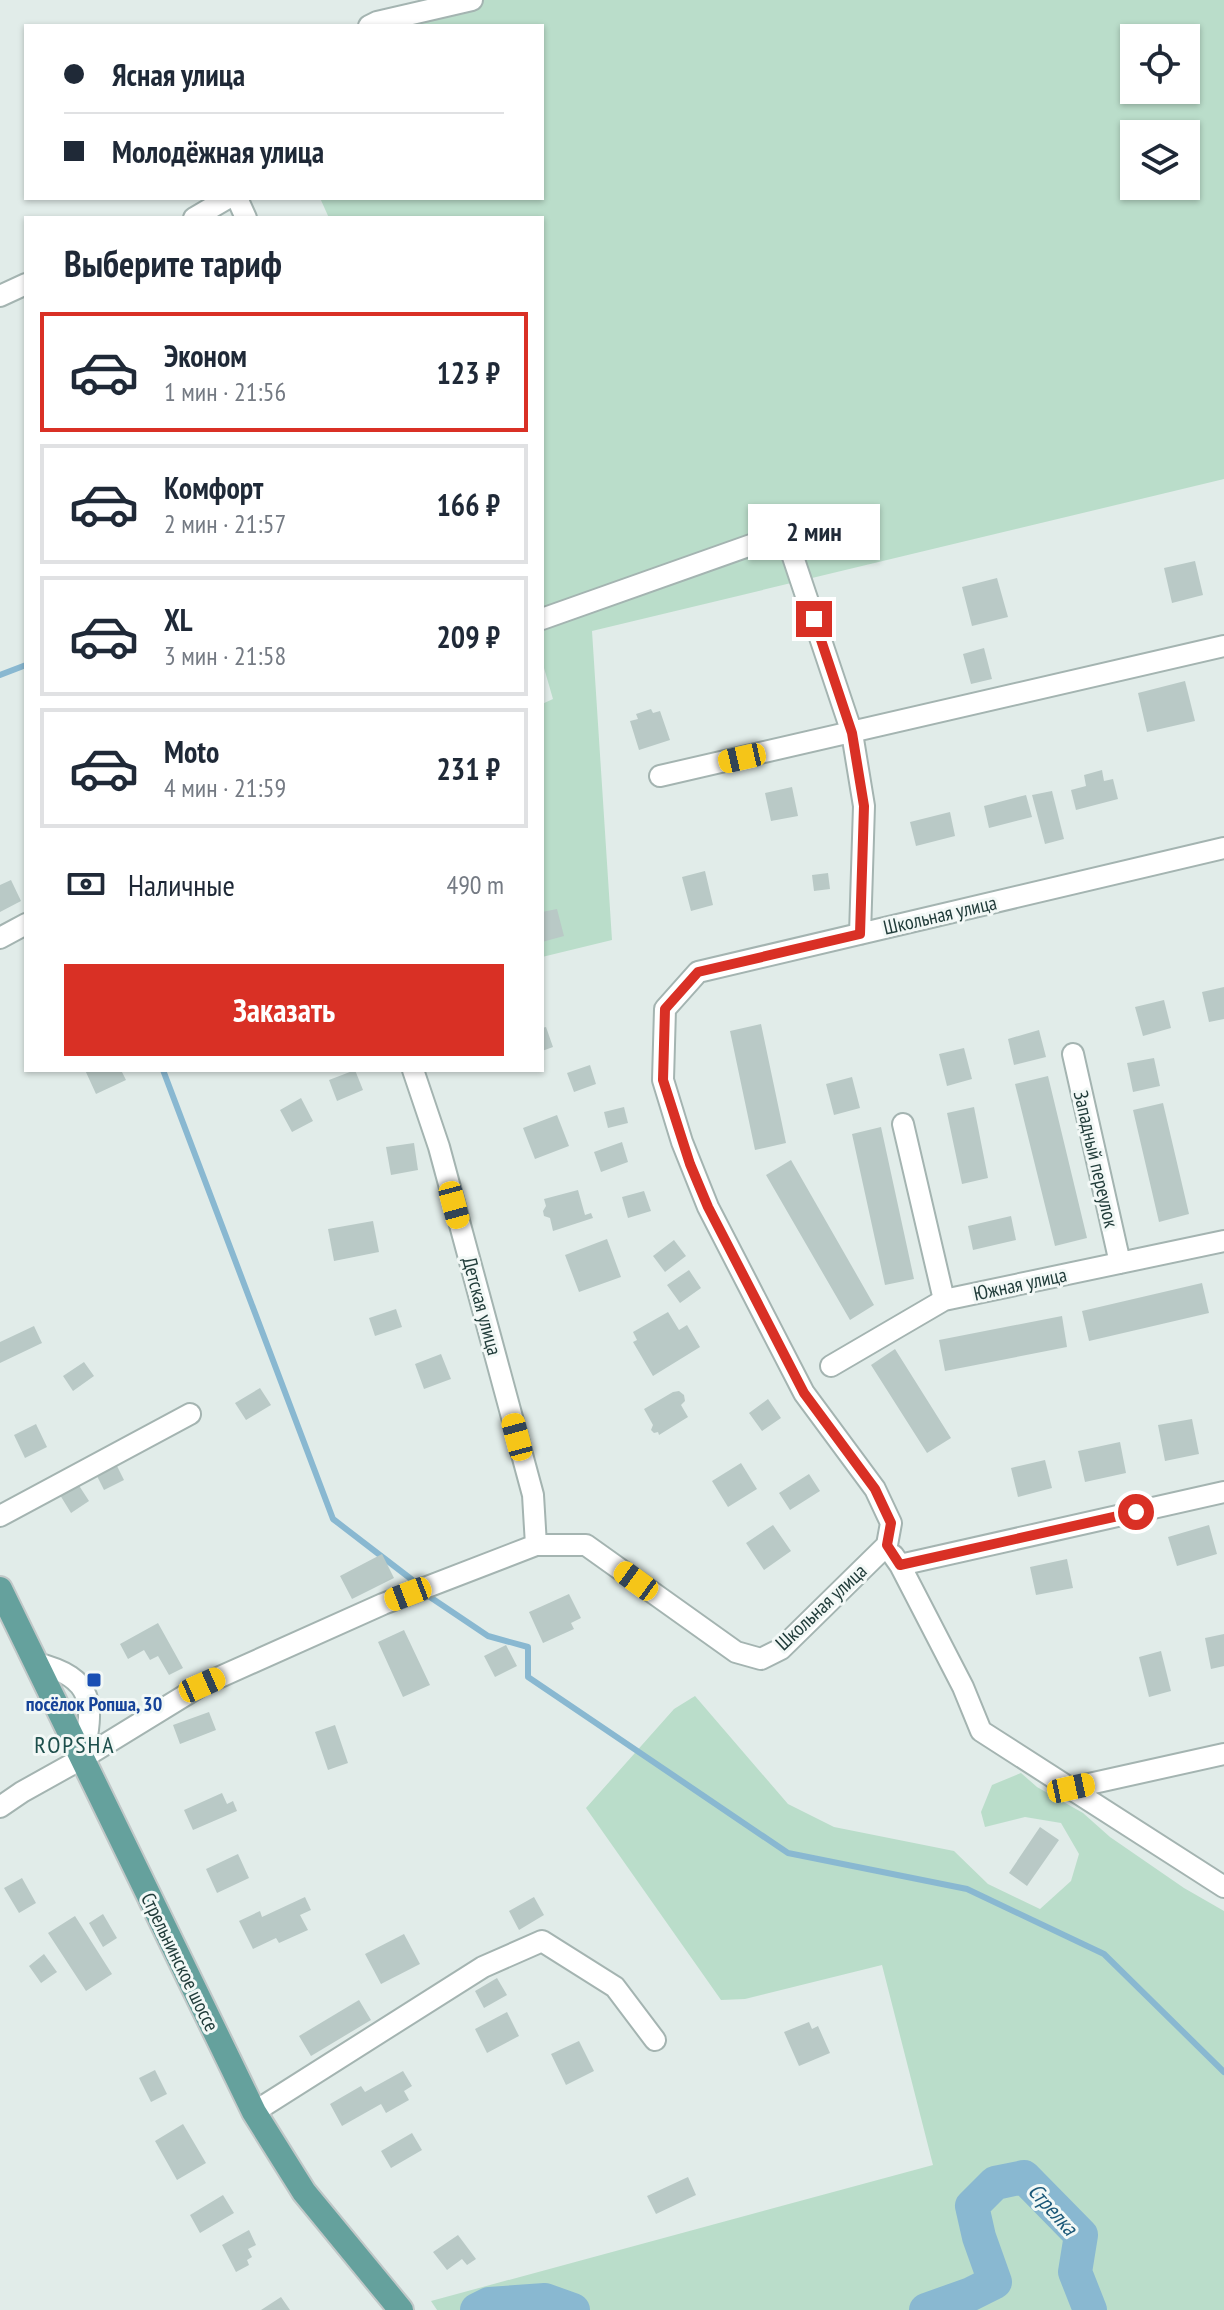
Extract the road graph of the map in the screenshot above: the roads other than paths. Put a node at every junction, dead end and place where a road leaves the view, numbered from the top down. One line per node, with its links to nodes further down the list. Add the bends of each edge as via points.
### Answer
1 (472, 0): 2 (street)
2 (373, 24)
3 (225, 200): 4 (street)
4 (197, 216)
5 (24, 285): 6 (street)
6 (0, 296)
7 (544, 618): 9 (street, via 785,533)
8 (1224, 646): 9 (street)
9 (852, 733): 10 (street); 13 (street, via 864,806)
10 (660, 776)
11 (1224, 848): 13 (street, Школьная улица)
12 (24, 925): 14 (street)
13 (860, 934): 26 (street, Школьная улица, via 698,972 665,1009 663,1080 708,1207 804,1393 875,1489 891,1523)
14 (0, 938)
15 (1073, 1054): 19 (street, Западный переулок)
16 (414, 1072): 25 (street, Детская улица, via 439,1147 533,1495)
17 (903, 1124): 20 (street)
18 (1224, 1241): 19 (street, Южная улица)
19 (1120, 1263): 20 (street, Южная улица)
20 (944, 1300): 21 (street, Южная улица)
21 (831, 1366)
22 (190, 1414): 24 (street)
23 (1224, 1492): 27 (street)
24 (0, 1516)
25 (536, 1545): 26 (street, Школьная улица, via 586,1545 736,1652 761,1659 781,1649); 30 (street, Школьная улица, via 383,1604 202,1685)
26 (887, 1545): 27 (street)
27 (900, 1565): 31 (street, via 981,1731)
28 (0, 1589): 30 (main road, Стрельнинское шоссе)
29 (1224, 1754): 31 (street)
30 (83, 1758): 32 (street, Школьная улица); 35 (main road, Стрельнинское шоссе)
31 (1072, 1789): 33 (street)
32 (0, 1807)
33 (1224, 1887)
34 (655, 2040): 35 (street, via 615,1987 542,1941 483,1967)
35 (254, 2112): 36 (main road, Стрельнинское шоссе, via 304,2192)
36 (401, 2310)

